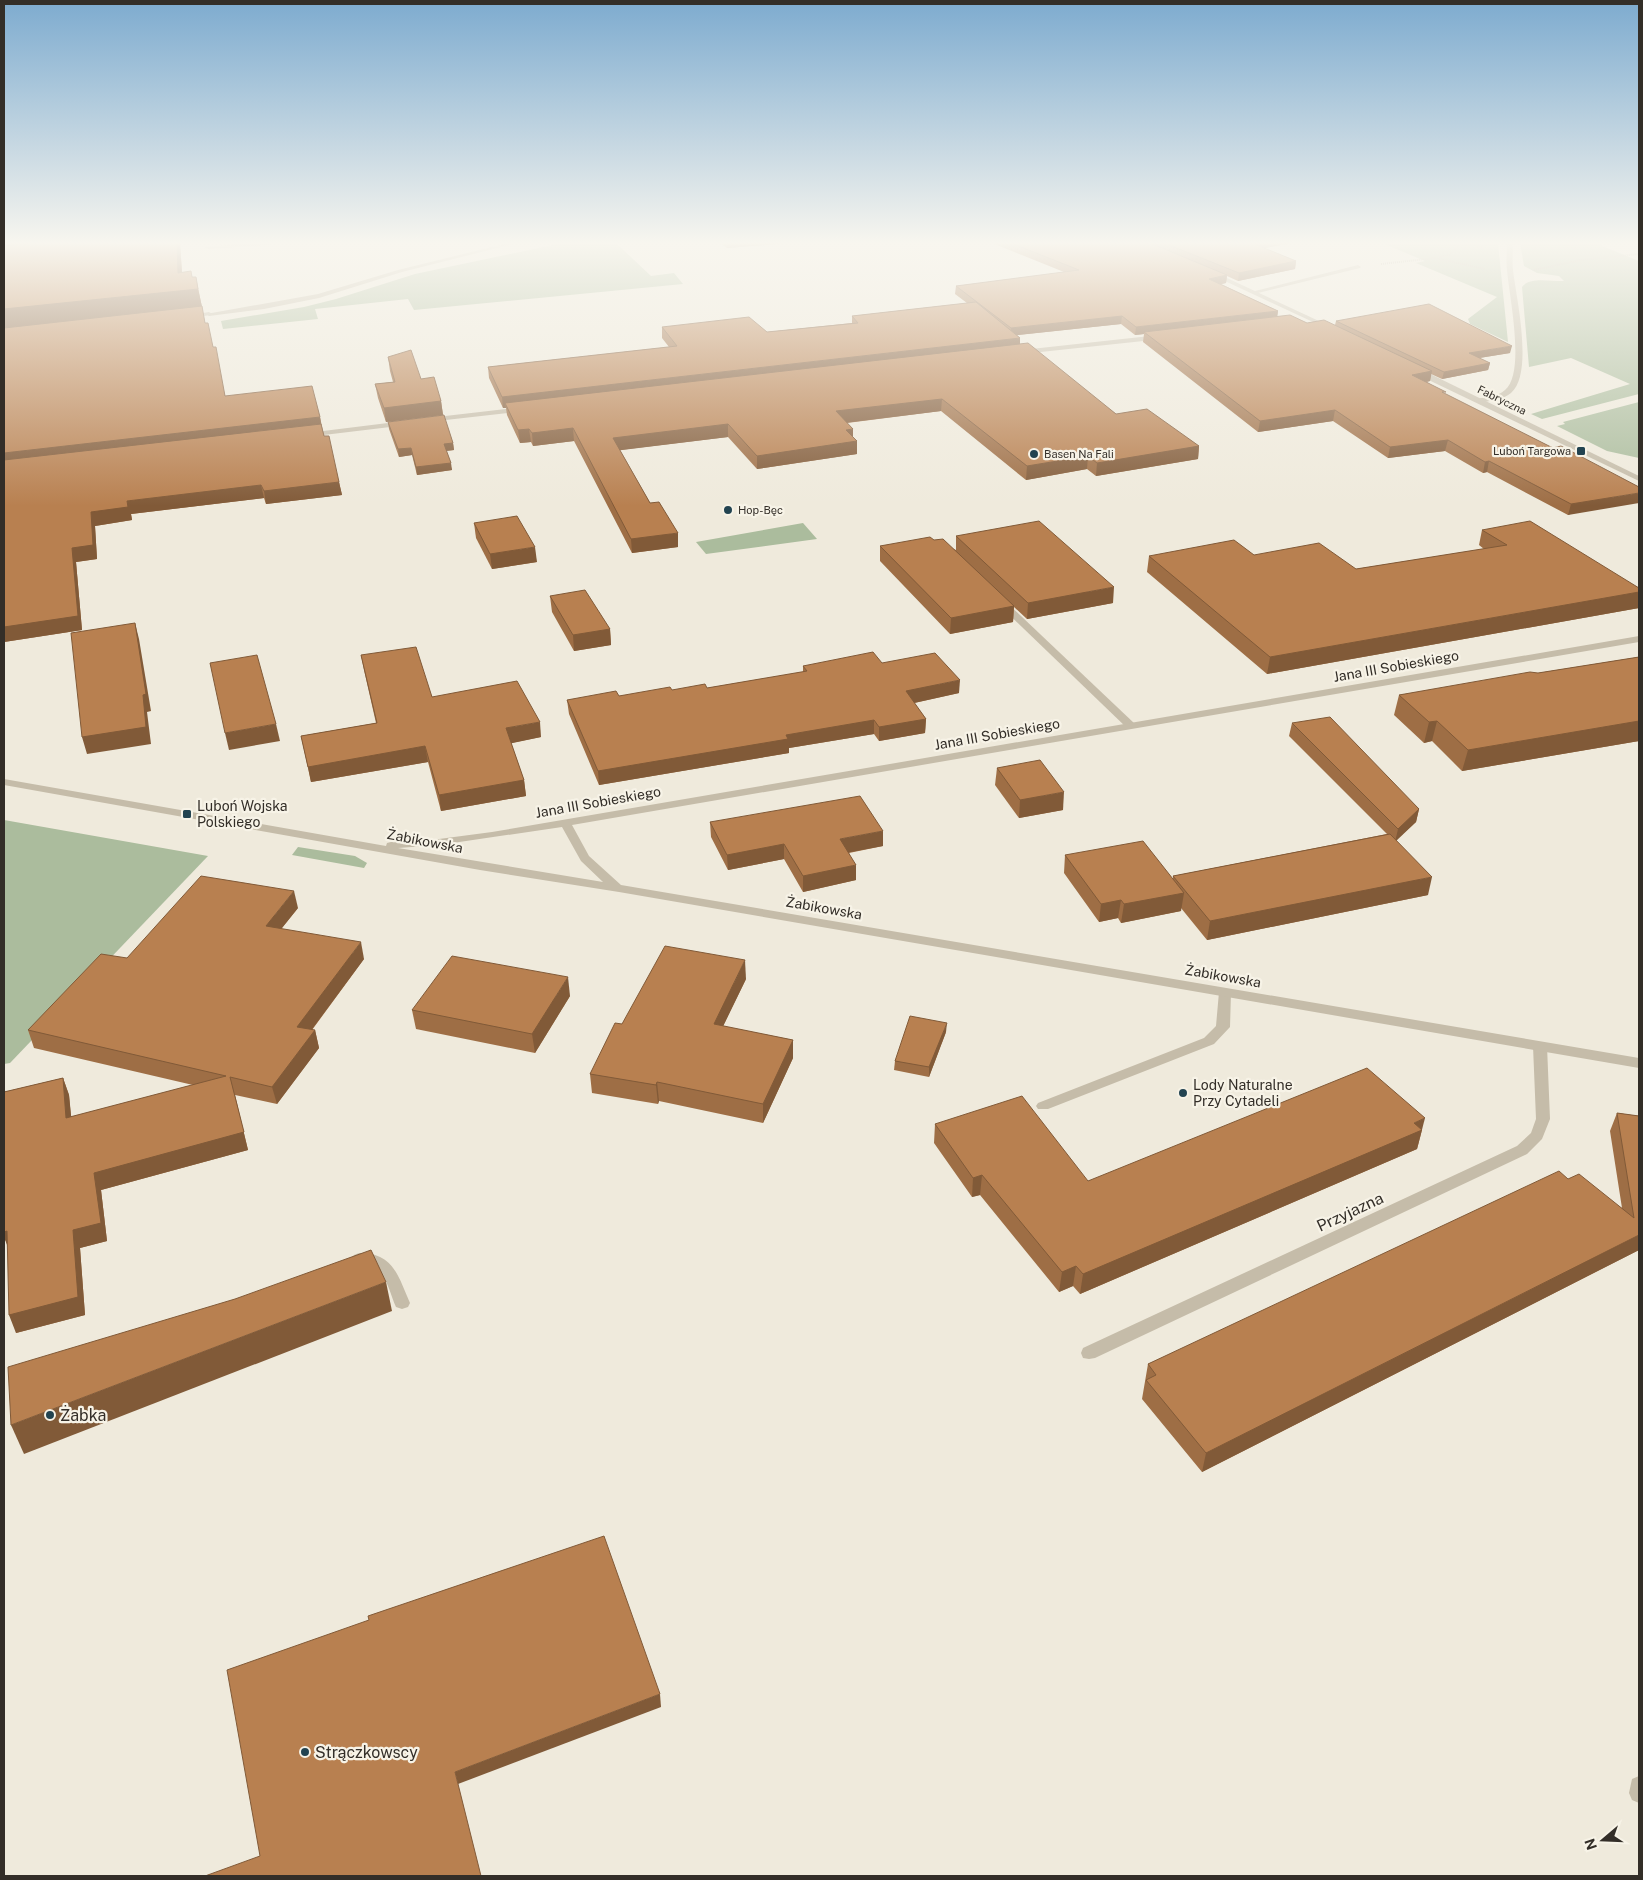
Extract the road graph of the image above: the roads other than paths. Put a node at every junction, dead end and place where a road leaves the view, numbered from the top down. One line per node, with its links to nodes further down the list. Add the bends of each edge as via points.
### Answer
1 (1517, 331): 5 (street, via 1515,382 1510,390 1499,396)
2 (1170, 336): 3 (street)
3 (1012, 353)
4 (1408, 366): 5 (street, Fabryczna)
5 (1479, 401): 10 (street, Fabryczna)
6 (531, 408): 7 (street)
7 (423, 421)
8 (414, 422): 9 (street)
9 (296, 436)
10 (1638, 477)
11 (990, 592): 13 (street)
12 (1639, 639): 13 (street, Jana III Sobieskiego)
13 (1131, 726): 15 (street, Jana III Sobieskiego)
14 (4, 782): 16 (street, Żabikowska)
15 (566, 823): 16 (street, Jana III Sobieskiego, via 439,842); 17 (street, via 575,845 592,868)
16 (359, 844): 17 (street, Żabikowska)
17 (619, 888): 18 (street, Żabikowska)
18 (1225, 992): 19 (street, Żabikowska); 21 (street, via 1223,1027 1209,1041)
19 (1540, 1046): 20 (street, Żabikowska); 24 (street, Przyjazna, via 1543,1100 1541,1131 1534,1142)
20 (1639, 1062)
21 (1043, 1106)
22 (345, 1263): 23 (street, via 367,1258 379,1260 385,1265)
23 (402, 1303)
24 (1089, 1353)
25 (1639, 1786): 26 (street)
26 (1639, 1793)

